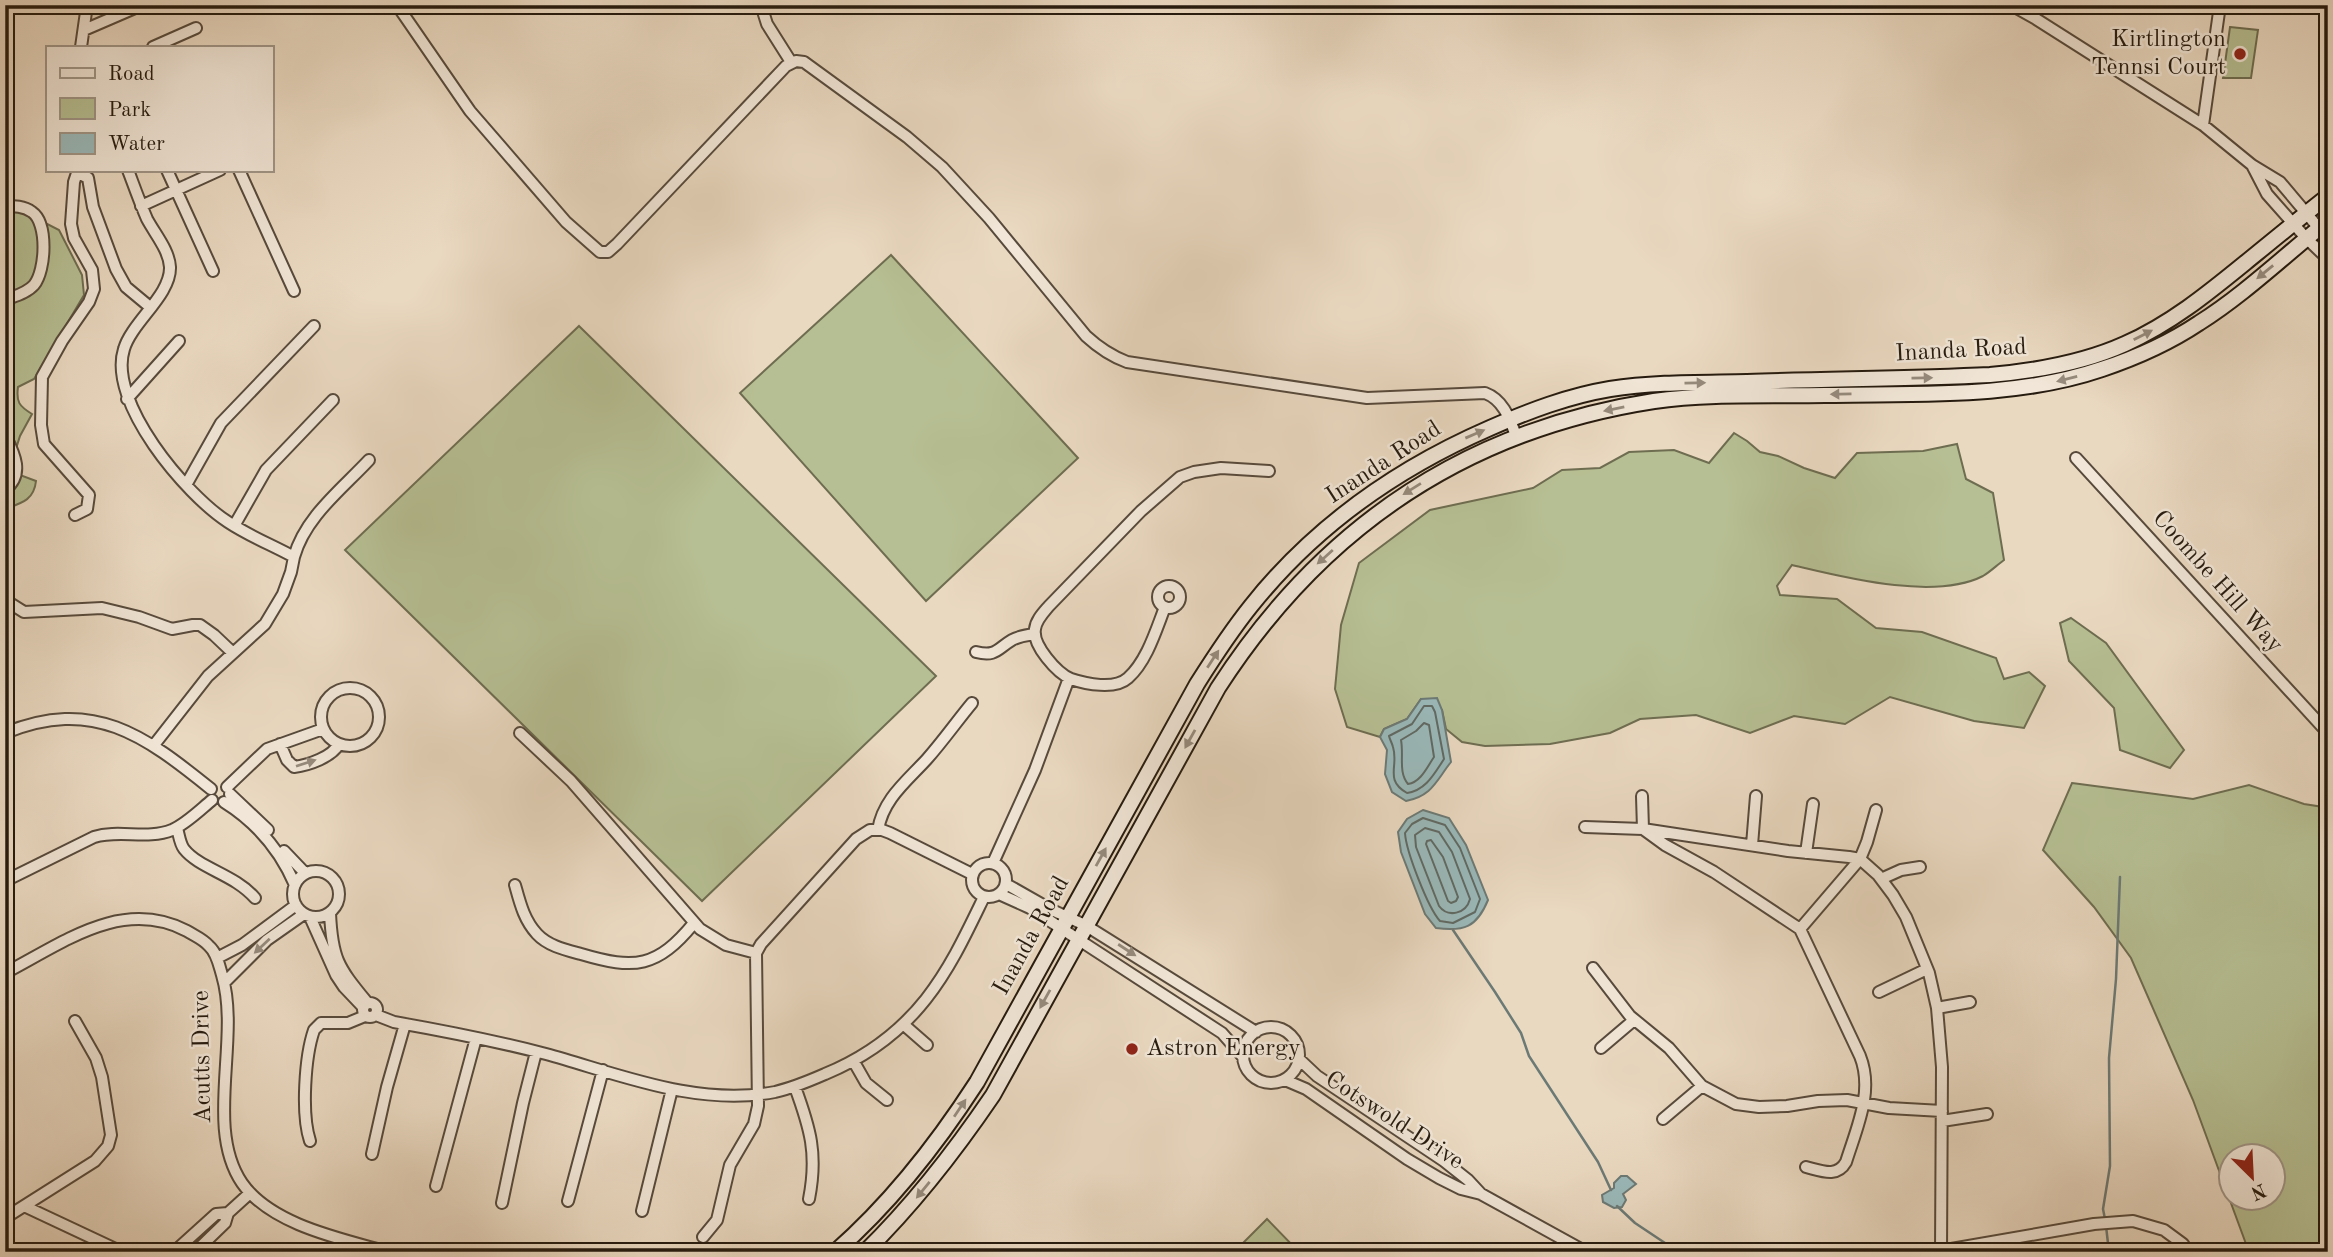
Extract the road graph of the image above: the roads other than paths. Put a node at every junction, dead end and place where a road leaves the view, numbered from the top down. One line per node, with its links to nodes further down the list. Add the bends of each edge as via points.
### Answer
1 (88, 5): 8 (street)
2 (142, 5): 8 (street)
3 (397, 5): 11 (street, via 470,111 566,222 603,253 617,244)
4 (761, 5): 11 (street, via 767,24)
5 (2011, 5): 12 (street)
6 (2220, 5): 12 (street)
7 (196, 28): 10 (street)
8 (84, 30): 9 (street)
9 (82, 46)
10 (155, 46)
11 (791, 62): 37 (street, via 809,64 936,161 1086,336 1114,357 1367,398 1485,393 1498,400)
12 (2203, 125): 13 (street)
13 (2252, 165): 24 (street, via 2280,182); 25 (street, via 2267,194)
14 (78, 172): 45 (street, via 71,224 92,270 93,293 62,341 41,387 43,441 89,498 87,509)
15 (80, 172): 32 (street, via 88,178 99,226 123,282)
16 (129, 172): 23 (street)
17 (168, 172): 20 (street)
18 (216, 172): 20 (street)
19 (240, 172): 30 (street)
20 (176, 190): 23 (street); 29 (street)
21 (2328, 196): 24 (main road, Inanda Road)
22 (5, 206): 31 (street, via 35,214 43,233 43,249 35,284)
23 (141, 206): 32 (street, via 170,264 167,281)
24 (2306, 213): 25 (main road, Inanda Road); 26 (street)
25 (2293, 224): 27 (street); 37 (main road, Inanda Road, one-way to 25, via 1574,397 1644,385 1990,376 2074,362 2126,344 2181,313)
26 (2324, 229): 27 (main road, Inanda Road)
27 (2306, 238): 28 (street); 39 (main road, Inanda Road, one-way to 39, via 2183,333 2133,358 2061,381 1971,391 1656,401 1558,422)
28 (2328, 259)
29 (213, 271)
30 (294, 291)
31 (5, 300)
32 (150, 307): 35 (street, via 122,355)
33 (314, 326): 43 (street, via 221,423)
34 (179, 341): 35 (street)
35 (127, 399): 43 (street, via 143,429)
36 (333, 400): 46 (street, via 266,470)
37 (1509, 419): 39 (street); 91 (main road, Inanda Road, one-way to 37, via 1197,684 1263,592 1310,543 1383,485 1436,453)
38 (5, 435): 44 (street, via 17,467 14,481)
39 (1517, 438): 93 (main road, Inanda Road, one-way to 93, via 1469,457 1398,497 1330,553 1285,598 1218,688)
40 (2076, 458): 58 (street, Coombe Hill Way)
41 (369, 460): 47 (street, via 312,521)
42 (1269, 471): 50 (street, via 1221,468 1180,477 1049,606)
43 (186, 485): 46 (street)
44 (5, 490)
45 (75, 515)
46 (234, 526): 47 (street)
47 (294, 557): 52 (street, via 276,608 259,631)
48 (5, 600): 52 (street, via 24,612 102,608 172,629 197,625)
49 (1165, 607): 53 (street, via 1149,648 1129,677 1110,685)
50 (1035, 634): 51 (street, via 1014,639 993,653); 53 (street, via 1044,654)
51 (976, 652)
52 (233, 653): 61 (street, via 202,683)
53 (1069, 678): 77 (street, via 1044,750)
54 (972, 702): 71 (street, via 890,800)
55 (323, 729): 59 (street); 60 (street); 60 (street, via 321,712 336,691 353,688 369,695 378,709 374,734 360,744)
56 (5, 733): 61 (street, via 48,720 85,719)
57 (520, 733): 92 (street, via 571,781)
58 (2328, 733)
59 (280, 744): 60 (street, one-way to 60, via 294,767 324,757); 62 (street, via 263,752)
60 (339, 744)
61 (154, 745): 63 (street)
62 (227, 794): 63 (street, via 219,804); 63 (street, via 216,784); 79 (street, via 259,819); 84 (street, via 269,841)
63 (211, 795): 69 (street)
64 (1642, 796): 70 (street)
65 (1756, 796): 73 (street)
66 (1812, 804): 74 (street)
67 (1876, 810): 76 (street)
68 (1586, 827): 70 (street)
69 (177, 828): 82 (street, via 158,834 94,836); 88 (street, via 184,849 240,883)
70 (1643, 829): 72 (street); 75 (street)
71 (878, 830): 80 (street); 96 (street, via 852,842)
72 (1690, 834): 73 (street); 75 (street)
73 (1752, 845): 74 (street)
74 (1807, 853): 76 (street)
75 (1682, 855): 94 (street)
76 (1860, 859): 81 (street); 94 (street)
77 (993, 863): 80 (street, via 982,864); 83 (street, via 1003,871)
78 (1920, 867): 81 (street)
79 (305, 873): 84 (street); 90 (street, via 320,870 334,878 340,892)
80 (972, 874): 87 (street, via 974,890)
81 (1881, 879): 99 (street, via 1906,917)
82 (5, 881)
83 (1006, 884): 86 (street); 91 (street)
84 (295, 885): 89 (street, via 293,899)
85 (515, 885): 92 (street, via 524,915 540,937 608,961 632,965 649,961 676,943)
86 (999, 894): 87 (street); 91 (street)
87 (984, 897): 109 (street, via 947,969)
88 (255, 898)
89 (303, 912): 90 (street); 97 (street); 101 (street, one-way to 101); 105 (street, via 336,975)
90 (330, 913): 105 (street, via 334,953)
91 (1065, 922): 93 (street); 95 (street); 152 (main road, Inanda Road, one-way to 91, via 902,1184 957,1113)
92 (694, 923): 96 (street, via 726,945)
93 (1086, 925): 95 (main road, Inanda Road); 110 (street, one-way to 110)
94 (1800, 929): 125 (street, via 1865,1068)
95 (1078, 940): 115 (street, via 1222,1033); 153 (main road, Inanda Road, one-way to 153, via 977,1118 912,1203)
96 (756, 953): 123 (street)
97 (217, 958): 100 (street, Acutts Drive, via 211,947 181,928 155,919 129,918 94,928); 101 (street, Acutts Drive)
98 (1593, 968): 106 (street)
99 (1927, 969): 102 (street); 104 (street)
100 (5, 973)
101 (224, 983): 137 (street, Acutts Drive, via 228,1019 226,1137 234,1167)
102 (1879, 992)
103 (1970, 1002): 104 (street)
104 (1937, 1008): 127 (street)
105 (368, 1010): 108 (street); 130 (street, via 348,1023 321,1023 312,1033 304,1120)
106 (1634, 1020): 113 (street); 120 (street, via 1669,1048)
107 (75, 1021): 142 (street, via 102,1077 111,1135 108,1146 95,1161)
108 (405, 1024): 111 (street); 132 (street)
109 (903, 1024): 112 (street); 117 (street)
110 (1256, 1032): 115 (street, via 1246,1043); 116 (street, via 1283,1029 1297,1042)
111 (476, 1038): 114 (street); 136 (street)
112 (927, 1045)
113 (1601, 1048)
114 (536, 1052): 118 (street); 141 (street)
115 (1243, 1058): 119 (street, via 1258,1080)
116 (1300, 1060): 119 (street); 129 (street, Cotswold Drive)
117 (854, 1062): 121 (street); 124 (street, via 866,1083)
118 (603, 1070): 122 (street); 140 (street)
119 (1285, 1080): 131 (street, Cotswold Drive, via 1306,1089)
120 (1702, 1086): 125 (street, via 1736,1104 1759,1107 1847,1100); 128 (street)
121 (794, 1087): 123 (street); 139 (street, via 809,1126 814,1164)
122 (673, 1089): 123 (street); 143 (street)
123 (758, 1094): 146 (street, via 755,1121 730,1165 717,1220)
124 (887, 1100)
125 (1865, 1104): 127 (street); 134 (street, via 1842,1168 1832,1172)
126 (1987, 1114): 127 (street)
127 (1942, 1116): 147 (street)
128 (1663, 1119)
129 (1391, 1126): 131 (street); 133 (street, Cotswold Drive)
130 (310, 1141)
131 (1381, 1141): 135 (street, Cotswold Drive)
132 (372, 1154)
133 (1448, 1164): 135 (street); 138 (street, Cotswold Drive)
134 (1806, 1167)
135 (1439, 1178): 138 (street, Cotswold Drive)
136 (436, 1186)
137 (250, 1193): 144 (street); 151 (street, Acutts Drive, via 290,1220)
138 (1481, 1194): 154 (street, Cotswold Drive)
139 (809, 1199)
140 (568, 1201)
141 (502, 1203)
142 (24, 1206): 145 (street); 148 (street)
143 (642, 1211)
144 (228, 1213): 149 (street, via 216,1214); 150 (street, via 225,1223)
145 (5, 1218)
146 (703, 1237)
147 (1939, 1251): 155 (street, via 2133,1221 2155,1226)
148 (122, 1252)
149 (174, 1252)
150 (195, 1252)
151 (388, 1252)
152 (835, 1252)
153 (865, 1252)
154 (1586, 1252)
155 (2188, 1252)

